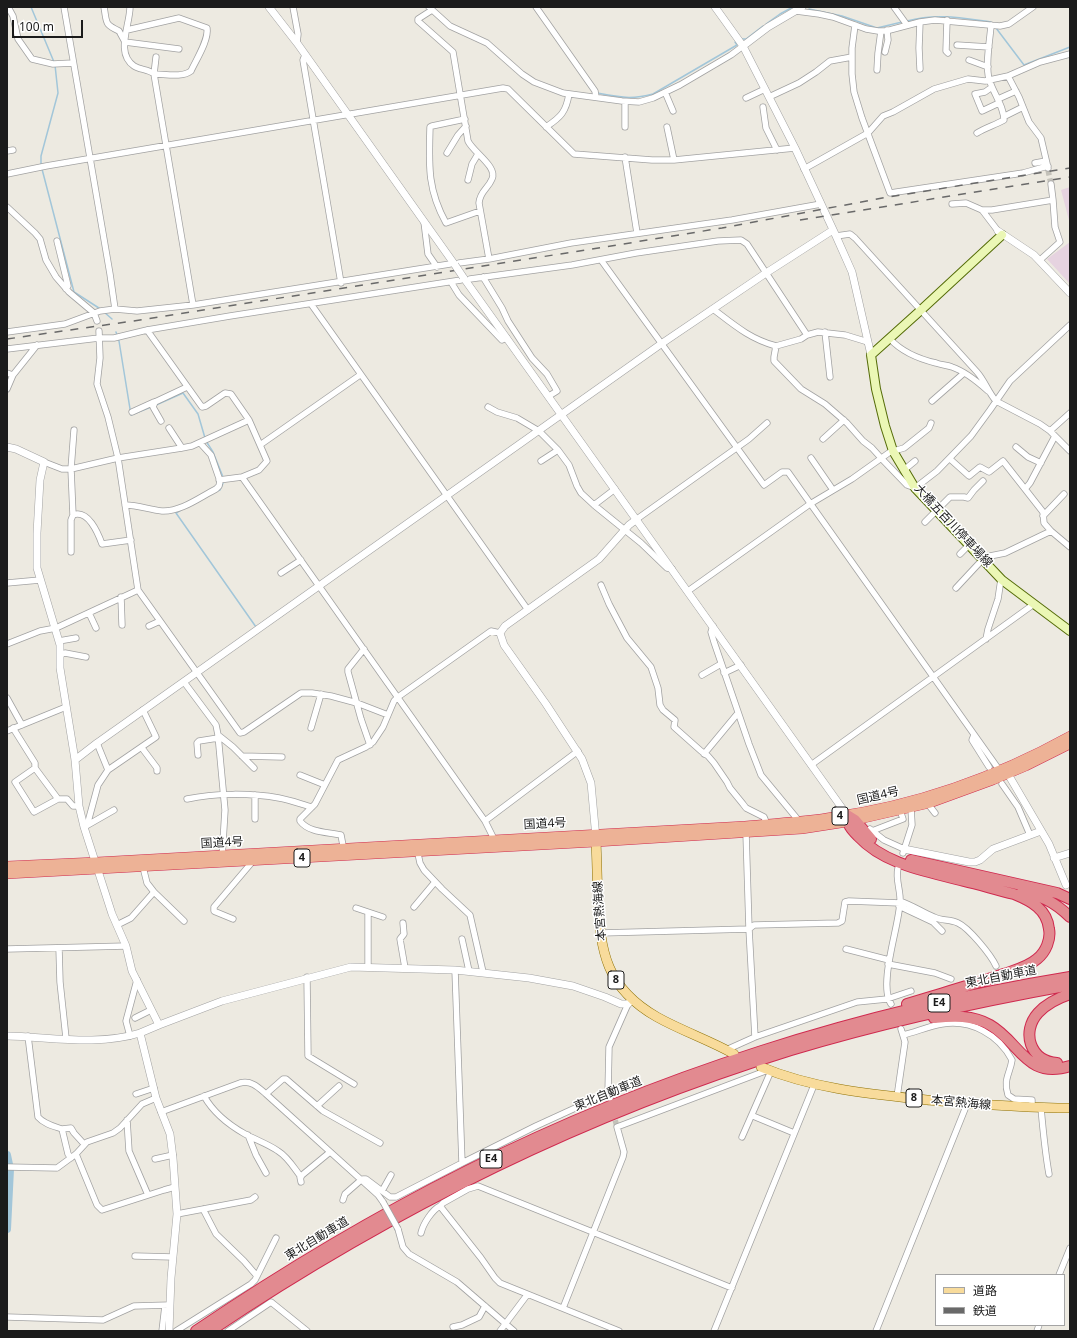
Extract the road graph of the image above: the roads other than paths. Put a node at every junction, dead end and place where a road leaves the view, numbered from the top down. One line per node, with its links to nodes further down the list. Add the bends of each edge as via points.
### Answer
1 (8, 7): 34 (street, via 13,16 18,39 29,57 36,61 55,64)
2 (64, 7): 34 (street)
3 (104, 7): 21 (street, via 108,25 119,31)
4 (130, 7): 18 (street)
5 (269, 7): 22 (street)
6 (294, 7): 22 (street)
7 (536, 7): 48 (street, via 595,91)
8 (715, 7): 24 (street)
9 (894, 7): 15 (street)
10 (1033, 7): 17 (street, via 1009,24)
11 (430, 9): 45 (street, via 455,29 487,43 529,79); 46 (street, via 418,21 453,52)
12 (799, 9): 16 (street); 24 (street, via 768,27)
13 (947, 20): 14 (street); 17 (street); 28 (street)
14 (920, 22): 15 (street); 36 (street)
15 (906, 24): 19 (street)
16 (855, 25): 20 (street, via 872,31); 32 (street)
17 (992, 26): 25 (street)
18 (127, 30): 21 (street); 38 (street, via 179,18 207,28 204,43 190,72 178,75)
19 (887, 30): 20 (street); 27 (street)
20 (881, 31): 37 (street)
21 (125, 42): 26 (street); 38 (street, via 125,53 131,64)
22 (297, 43): 30 (street)
23 (957, 45): 25 (street)
24 (743, 46): 42 (street); 44 (street)
25 (989, 47): 35 (street)
26 (179, 49)
27 (885, 52)
28 (948, 53)
29 (1070, 54): 39 (street, via 1040,62)
30 (305, 55): 55 (street); 58 (street, via 303,60)
31 (156, 57): 38 (street)
32 (852, 57): 47 (street, via 830,61 804,80); 63 (street, via 854,92)
33 (969, 60): 35 (street)
34 (73, 63): 71 (street)
35 (988, 67): 40 (street)
36 (920, 69)
37 (877, 70)
38 (154, 74): 65 (street)
39 (1008, 76): 40 (street); 43 (street)
40 (989, 80): 41 (street); 63 (street, via 968,79 934,89 883,116)
41 (992, 87): 50 (street); 50 (street, via 975,94 982,111)
42 (765, 89): 47 (street); 49 (street)
43 (1016, 91): 50 (street); 53 (street)
44 (665, 92): 51 (street, via 639,102); 54 (street)
45 (569, 94): 48 (street); 60 (street, via 561,117)
46 (461, 95): 55 (street); 57 (street); 60 (street, via 508,89)
47 (769, 97): 66 (street)
48 (596, 98): 51 (street)
49 (746, 98)
50 (998, 101): 56 (street)
51 (626, 102): 61 (street)
52 (763, 107): 67 (street, via 766,128)
53 (1023, 108): 56 (street); 74 (street, via 1030,125 1041,138)
54 (673, 111)
55 (349, 114): 58 (street); 85 (street)
56 (1005, 116): 64 (street, via 1004,120)
57 (465, 120): 59 (street); 84 (street, via 430,127 430,177 434,198 446,223)
58 (313, 121): 65 (street); 99 (street)
59 (466, 126): 68 (street); 69 (street, via 468,141)
60 (546, 127): 70 (street, via 574,154)
61 (625, 127)
62 (667, 127): 72 (street)
63 (868, 133): 74 (street, via 890,194); 75 (street)
64 (976, 133)
65 (166, 145): 71 (street); 103 (street)
66 (794, 148): 67 (street); 75 (street)
67 (777, 150): 72 (street)
68 (447, 153)
69 (478, 154): 77 (street, via 472,164); 84 (street, via 493,174 492,180 479,196)
70 (625, 157): 72 (street); 86 (street)
71 (90, 159): 76 (street); 104 (street)
72 (674, 160)
73 (1035, 163): 74 (street)
74 (1047, 166)
75 (804, 169): 80 (street)
76 (7, 174)
77 (468, 180)
78 (1051, 184): 79 (street)
79 (1053, 200): 83 (street); 92 (street, via 1055,227 1060,242)
80 (821, 204): 86 (street); 87 (street)
81 (952, 204): 83 (street, via 966,203)
82 (7, 207): 100 (street, via 40,239 46,260)
83 (982, 210): 88 (street)
84 (480, 211): 90 (street)
85 (424, 222): 93 (street); 94 (street, via 428,254)
86 (637, 233): 90 (street)
87 (835, 233): 95 (street); 106 (street, via 852,235); 118 (street, via 852,272)
88 (1000, 233): 92 (street); 106 (main road)
89 (57, 241): 100 (street, via 68,286)
90 (489, 259): 93 (street)
91 (601, 260): 95 (street, via 718,241 741,240 747,244); 96 (street); 119 (street)
92 (1040, 260): 101 (street)
93 (455, 264): 94 (street); 97 (street, bridge)
94 (437, 267): 99 (street)
95 (766, 273): 105 (street); 114 (street)
96 (483, 277): 97 (street); 131 (street, via 532,358 547,374 557,391)
97 (465, 279): 98 (street); 116 (street)
98 (451, 282): 102 (street); 116 (street, via 459,296 502,340)
99 (341, 283): 103 (street)
100 (66, 288): 107 (street)
101 (1070, 293)
102 (311, 304): 110 (street); 126 (street)
103 (193, 305): 104 (street, via 137,311)
104 (115, 309): 107 (street)
105 (713, 309): 119 (street); 121 (street, via 740,330)
106 (921, 310): 117 (main road); 130 (street, via 984,380)
107 (97, 312): 108 (street); 112 (street, via 65,324)
108 (97, 321)
109 (1070, 325): 133 (street, via 1010,380)
110 (147, 330): 115 (street, via 114,338); 128 (street)
111 (99, 331): 115 (street)
112 (7, 332)
113 (825, 332): 114 (street); 118 (street); 127 (street)
114 (807, 335): 121 (street)
115 (99, 338): 120 (street); 158 (street, via 97,384)
116 (507, 338): 131 (street)
117 (890, 339): 123 (main road); 124 (street, via 905,351)
118 (868, 342): 123 (street)
119 (661, 344): 138 (street); 154 (street)
120 (37, 345): 122 (street); 125 (street)
121 (776, 346): 140 (street, via 774,361 801,389)
122 (7, 349)
123 (870, 355): 156 (main road, 大橋五百川停車場線, via 876,389)
124 (964, 373): 130 (street); 132 (street)
125 (10, 374): 129 (street)
126 (360, 375): 150 (street); 176 (street)
127 (830, 377)
128 (187, 387): 134 (street); 139 (street, via 204,407 224,393 231,394)
129 (7, 389)
130 (991, 394): 133 (street)
131 (549, 396): 138 (street)
132 (932, 401)
133 (996, 401): 147 (street, via 1040,424); 161 (street, via 971,436)
134 (154, 402): 136 (street); 141 (street, via 153,407)
135 (488, 407): 146 (street, via 517,418)
136 (132, 412)
137 (1070, 413): 147 (street)
138 (562, 414): 146 (street); 172 (street)
139 (249, 420): 149 (street); 150 (street)
140 (844, 420): 148 (street); 160 (street)
141 (161, 421)
142 (767, 423): 154 (street)
143 (931, 423): 156 (street, via 929,428 904,448)
144 (169, 428): 153 (street)
145 (74, 430): 166 (street)
146 (539, 431): 155 (street); 176 (street)
147 (1052, 434): 157 (street); 165 (street)
148 (823, 439)
149 (204, 441): 153 (street); 169 (street)
150 (260, 444): 168 (street, via 266,463 259,470)
151 (7, 447): 164 (street)
152 (1016, 447): 165 (street)
153 (182, 448): 158 (street)
154 (736, 448): 177 (street, via 764,485 786,471); 183 (street)
155 (558, 450): 162 (street); 179 (street, via 572,470 577,486)
156 (893, 451): 160 (street); 167 (main road, 大橋五百川停車場線)
157 (1070, 451)
158 (118, 458): 166 (street); 178 (street)
159 (811, 458): 174 (street)
160 (881, 458): 171 (street, via 907,485); 174 (street)
161 (950, 459): 171 (street); 173 (street, via 969,476 980,467 989,472 1003,461)
162 (540, 461)
163 (915, 461): 167 (street)
164 (44, 462): 166 (street, via 62,469); 197 (street, via 40,480 38,533 37,568)
165 (1041, 463): 173 (street)
166 (71, 469): 181 (street)
167 (904, 470): 171 (main road, 大橋五百川停車場線)
168 (242, 477): 169 (street); 193 (street)
169 (219, 480): 178 (street, via 216,489 176,510 161,511)
170 (983, 481): 180 (street, via 968,498 950,497)
171 (915, 488): 180 (main road, 大橋五百川停車場線)
172 (615, 489): 179 (street); 183 (street)
173 (1025, 489): 182 (street, via 1043,512)
174 (834, 490): 177 (street)
175 (1064, 494): 182 (street)
176 (447, 496): 200 (street); 206 (street)
177 (810, 504): 203 (street); 228 (street)
178 (125, 505): 187 (street)
179 (594, 505): 185 (street)
180 (936, 510): 184 (street); 188 (main road, 大橋五百川停車場線)
181 (73, 515): 187 (street, via 85,516 99,534 102,544); 190 (street)
182 (1043, 516): 186 (street, via 1044,523)
183 (637, 519): 185 (street); 194 (street)
184 (925, 522)
185 (624, 530): 194 (street, via 666,568); 206 (street, via 599,559)
186 (1051, 531): 189 (street); 192 (street, via 1004,553)
187 (131, 540): 202 (street)
188 (969, 544): 191 (street); 192 (main road, 大橋五百川停車場線)
189 (1070, 547)
190 (71, 552)
191 (960, 554)
192 (983, 559): 196 (main road, 大橋五百川停車場線); 201 (street)
193 (301, 560): 195 (street); 200 (street)
194 (672, 569): 203 (street)
195 (281, 573)
196 (1001, 579): 205 (main road, 大橋五百川停車場線); 217 (street)
197 (40, 580): 198 (street); 212 (street)
198 (7, 583)
199 (601, 584): 250 (street, via 627,638 651,667 663,710 674,720 674,727)
200 (320, 586): 220 (street); 225 (street)
201 (956, 588)
202 (138, 590): 204 (street); 208 (street)
203 (688, 591): 211 (street)
204 (121, 597): 207 (street); 209 (street)
205 (1034, 604): 214 (main road, 大橋五百川停車場線); 217 (street)
206 (528, 610): 215 (street, via 505,626)
207 (89, 613): 212 (street); 213 (street)
208 (160, 621): 210 (street); 225 (street)
209 (122, 625)
210 (149, 626)
211 (714, 626): 223 (street, via 711,632); 224 (street)
212 (56, 628): 218 (street); 219 (street, via 40,631)
213 (96, 628)
214 (1070, 632)
215 (500, 633): 231 (street, via 491,632); 249 (street, via 504,645)
216 (76, 638): 218 (street)
217 (986, 639): 228 (street)
218 (59, 641): 221 (street)
219 (7, 644)
220 (364, 649): 231 (street); 233 (street, via 348,669)
221 (60, 655): 222 (street, via 65,653); 234 (street)
222 (86, 657)
223 (721, 664): 226 (street); 227 (street)
224 (741, 665): 226 (street); 255 (street)
225 (197, 672): 229 (street); 230 (street, via 240,733 298,694)
226 (724, 673): 236 (street)
227 (702, 675)
228 (934, 677): 242 (street); 255 (street)
229 (184, 682): 235 (street); 243 (street, via 216,725)
230 (321, 694): 233 (street); 240 (street)
231 (398, 697): 237 (street); 278 (street)
232 (7, 698): 238 (street)
233 (357, 703): 237 (street); 247 (street)
234 (66, 707): 238 (street); 254 (street)
235 (143, 710): 245 (street); 248 (street, via 156,738)
236 (738, 713): 250 (street); 279 (street, via 761,775)
237 (388, 715): 247 (street)
238 (22, 725): 239 (street)
239 (13, 728): 241 (street); 257 (street, via 35,763)
240 (310, 728)
241 (7, 731)
242 (974, 735): 256 (street, via 972,740); 261 (street)
243 (218, 736): 251 (street, via 199,741); 252 (street); 265 (street)
244 (1070, 736): 261 (highway, 国道4号 / 4)
245 (97, 743): 254 (street); 259 (street)
246 (1070, 744): 261 (highway, 国道4号 / 4)
247 (370, 745): 264 (street, via 338,760)
248 (142, 748): 259 (street); 260 (street)
249 (578, 751): 278 (street); 285 (street, via 591,783)
250 (704, 754): 280 (street, via 714,763 746,808 764,817)
251 (198, 755)
252 (242, 756): 253 (street); 258 (street)
253 (282, 757)
254 (75, 760): 270 (street)
255 (811, 765): 277 (street)
256 (990, 767)
257 (35, 768): 267 (street); 267 (street, via 14,782 34,812)
258 (254, 768)
259 (108, 770): 281 (street, via 98,785 88,822)
260 (157, 771)
261 (1004, 772): 269 (highway, 国道4号 / 4); 277 (highway, 国道4号 / 4); 282 (street)
262 (300, 775): 264 (street)
263 (1002, 784): 284 (street, via 1018,807)
264 (325, 785): 271 (street)
265 (224, 795): 266 (street); 268 (street); 292 (street)
266 (255, 795): 271 (street, via 279,798); 276 (street)
267 (58, 799): 270 (street, via 67,799 73,806)
268 (187, 799)
269 (928, 804): 272 (highway, 国道4号 / 4); 275 (street)
270 (79, 806): 281 (street)
271 (312, 807): 289 (street, via 300,819 301,823 317,831 341,835)
272 (911, 808): 274 (highway, 国道4号 / 4); 288 (street, via 912,826)
273 (114, 810): 281 (street)
274 (900, 810): 277 (highway, 国道4号 / 4); 288 (street, via 903,819 870,829)
275 (935, 813)
276 (255, 819)
277 (850, 819): 279 (highway, 国道4号 / 4); 283 (highway, 国道4号 / 4, via 802,829); 301 (highway, via 882,848 904,858); 303 (highway, via 854,832 880,854 902,864)
278 (485, 821): 286 (street)
279 (798, 821): 280 (highway, 国道4号 / 4)
280 (767, 824): 285 (highway, 国道4号 / 4)
281 (84, 827): 295 (street)
282 (1041, 830): 284 (street); 291 (street, via 1050,844)
283 (746, 833): 285 (highway, 国道4号 / 4); 316 (street)
284 (1030, 835): 288 (street, via 993,849 984,858 975,862)
285 (596, 838): 286 (highway, 国道4号 / 4); 287 (highway, 国道4号 / 4); 318 (main road, 本宮熱海線 / 8)
286 (494, 839): 287 (highway, 国道4号 / 4)
287 (417, 848): 289 (highway, 国道4号 / 4); 299 (street, via 421,866)
288 (904, 851)
289 (344, 852): 292 (highway, 国道4号 / 4); 293 (highway, 国道4号 / 4)
290 (1070, 853): 291 (street)
291 (1054, 858): 300 (street)
292 (222, 859): 293 (highway, 国道4号 / 4); 295 (highway, 国道4号 / 4); 296 (highway, 国道4号 / 4)
293 (252, 861): 312 (street, via 214,907 216,912)
294 (7, 866): 295 (highway, 国道4号 / 4)
295 (97, 866): 296 (highway, 国道4号 / 4); 298 (highway, 国道4号 / 4, via 77,870); 315 (street)
296 (143, 867): 302 (street, via 147,883)
297 (898, 868): 305 (street)
298 (7, 874)
299 (435, 882): 306 (street); 330 (street, via 470,915)
300 (1068, 886)
301 (1043, 890): 304 (highway, via 1057,892); 308 (highway)
302 (154, 892): 313 (street); 315 (street, via 131,918)
303 (1014, 894): 311 (highway, via 1028,893 1042,898 1058,906); 350 (highway, via 1039,907 1049,924 1047,946 1033,962 992,978 851,1021)
304 (1070, 899)
305 (900, 903): 316 (street, via 848,901 845,902 842,921 838,923 754,925); 317 (street, via 933,922); 324 (street); 325 (street, via 914,906 934,918 957,922 983,947)
306 (414, 907)
307 (356, 908): 309 (street)
308 (1070, 910)
309 (368, 912): 310 (street); 326 (street)
310 (383, 917)
311 (1070, 917)
312 (233, 919)
313 (184, 921)
314 (403, 923): 327 (street, via 404,934 400,939)
315 (117, 925): 320 (street)
316 (749, 929): 318 (street); 348 (street)
317 (942, 931)
318 (600, 932): 339 (main road, 本宮熱海線 / 8, via 603,953 611,972)
319 (462, 939): 329 (street)
320 (126, 946): 321 (street); 334 (street)
321 (59, 948): 322 (street); 349 (street)
322 (7, 949)
323 (846, 949): 324 (street)
324 (889, 962): 333 (street); 338 (street)
325 (996, 966)
326 (368, 967): 327 (street); 331 (street, via 351,966)
327 (405, 968): 328 (street)
328 (455, 970): 329 (street); 381 (street)
329 (469, 971): 330 (street)
330 (483, 972): 339 (street, via 545,980 573,986 621,1004)
331 (307, 977): 343 (street, via 222,1000); 355 (street, via 308,1056)
332 (1070, 977): 350 (highway, 東北自動車道 / E4, via 890,1014)
333 (951, 979)
334 (137, 980): 341 (street); 347 (street, via 126,1021)
335 (1070, 985): 350 (highway, 東北自動車道 / E4, via 978,1002)
336 (911, 991): 338 (street)
337 (1070, 994): 352 (highway, via 1057,999 1039,1012 1029,1035 1031,1046 1043,1060 1058,1063)
338 (887, 999): 340 (street); 348 (street, via 857,1002)
339 (630, 1002): 351 (main road, 本宮熱海線 / 8); 381 (street, via 609,1047 609,1096 536,1126)
340 (891, 1004)
341 (151, 1010): 342 (street); 343 (street)
342 (135, 1018)
343 (159, 1025): 344 (street)
344 (140, 1033): 347 (street); 358 (street)
345 (7, 1036): 346 (street)
346 (28, 1036): 349 (street); 371 (street, via 38,1117 48,1125)
347 (130, 1036): 349 (street, via 100,1040)
348 (755, 1037): 351 (street)
349 (66, 1038)
350 (812, 1040): 353 (highway, via 945,1017 964,1017 995,1028 1021,1055 1037,1065 1053,1068); 415 (highway, 東北自動車道 / E4, via 756,1053 672,1082 572,1122 490,1159 353,1232); 416 (highway, 東北自動車道 / E4, via 634,1106 499,1164 356,1240 286,1281)
351 (730, 1052)
352 (1070, 1060)
353 (1070, 1066)
354 (766, 1070): 356 (main road, 本宮熱海線 / 8); 369 (street); 397 (street, via 617,1127 624,1152)
355 (354, 1084)
356 (814, 1085): 362 (main road, 本宮熱海線 / 8); 372 (street)
357 (339, 1086): 365 (street)
358 (154, 1088): 359 (street); 363 (street)
359 (136, 1094)
360 (266, 1094): 361 (street, via 256,1085 243,1082); 365 (street, via 285,1078); 377 (street)
361 (204, 1096): 368 (street); 373 (street, via 226,1121)
362 (897, 1097): 364 (main road, 本宮熱海線 / 8); 366 (street, via 905,1042 902,1032 913,1033 942,1024 970,1025 989,1033 1001,1044 1012,1060 1006,1084 1008,1095 1014,1099 1032,1100)
363 (156, 1098): 368 (street); 370 (street, via 142,1104)
364 (967, 1104): 366 (main road, 本宮熱海線 / 8); 423 (street)
365 (317, 1106): 375 (street)
366 (1036, 1108): 367 (main road, 本宮熱海線 / 8); 385 (street)
367 (1070, 1108)
368 (161, 1112): 378 (street, via 170,1134)
369 (752, 1116): 372 (street); 374 (street)
370 (127, 1120): 376 (street, via 113,1133); 390 (street, via 129,1151)
371 (62, 1129): 376 (street, via 71,1128); 379 (street, via 68,1154)
372 (794, 1133): 404 (street)
373 (248, 1135): 377 (street, via 279,1152 301,1179); 384 (street)
374 (742, 1137)
375 (380, 1143)
376 (84, 1144): 379 (street)
377 (330, 1152): 387 (street)
378 (173, 1155): 380 (street); 388 (street)
379 (73, 1156): 382 (street, via 57,1168); 390 (street, via 97,1205 102,1210)
380 (155, 1159)
381 (462, 1163): 389 (street, via 396,1197 390,1197)
382 (10, 1167)
383 (353, 1167): 387 (street)
384 (266, 1173)
385 (1049, 1174)
386 (391, 1175): 389 (street)
387 (362, 1179): 389 (street); 392 (street, via 345,1194); 407 (street, bridge, via 383,1202 398,1229 403,1247 409,1254 457,1282)
388 (175, 1187): 390 (street); 395 (street)
389 (382, 1191)
390 (148, 1195)
391 (255, 1197): 394 (street, via 251,1200)
392 (343, 1200)
393 (440, 1206): 396 (street, via 433,1212); 397 (street, via 443,1202 478,1186); 405 (street, via 498,1282)
394 (203, 1209): 395 (street); 403 (street, via 216,1234)
395 (177, 1214): 401 (street)
396 (420, 1233)
397 (592, 1233): 404 (street); 408 (street)
398 (276, 1238): 403 (street)
399 (1070, 1248): 402 (street)
400 (135, 1256): 401 (street)
401 (173, 1257): 406 (street)
402 (1059, 1274)
403 (257, 1276): 414 (street, via 251,1284)
404 (732, 1288): 422 (street)
405 (527, 1295): 408 (street); 410 (street)
406 (167, 1305): 409 (street, via 134,1306 103,1320); 412 (street); 413 (street)
407 (485, 1306): 410 (street); 411 (street, via 478,1317)
408 (563, 1308): 421 (street)
409 (7, 1317)
410 (506, 1324): 419 (street); 420 (street)
411 (453, 1327)
412 (162, 1331)
413 (169, 1331)
414 (176, 1331)
415 (196, 1331)
416 (210, 1331)
417 (228, 1331): 418 (street, via 271,1302)
418 (307, 1331)
419 (500, 1331)
420 (514, 1331)
421 (619, 1331)
422 (714, 1331)
423 (876, 1331)

